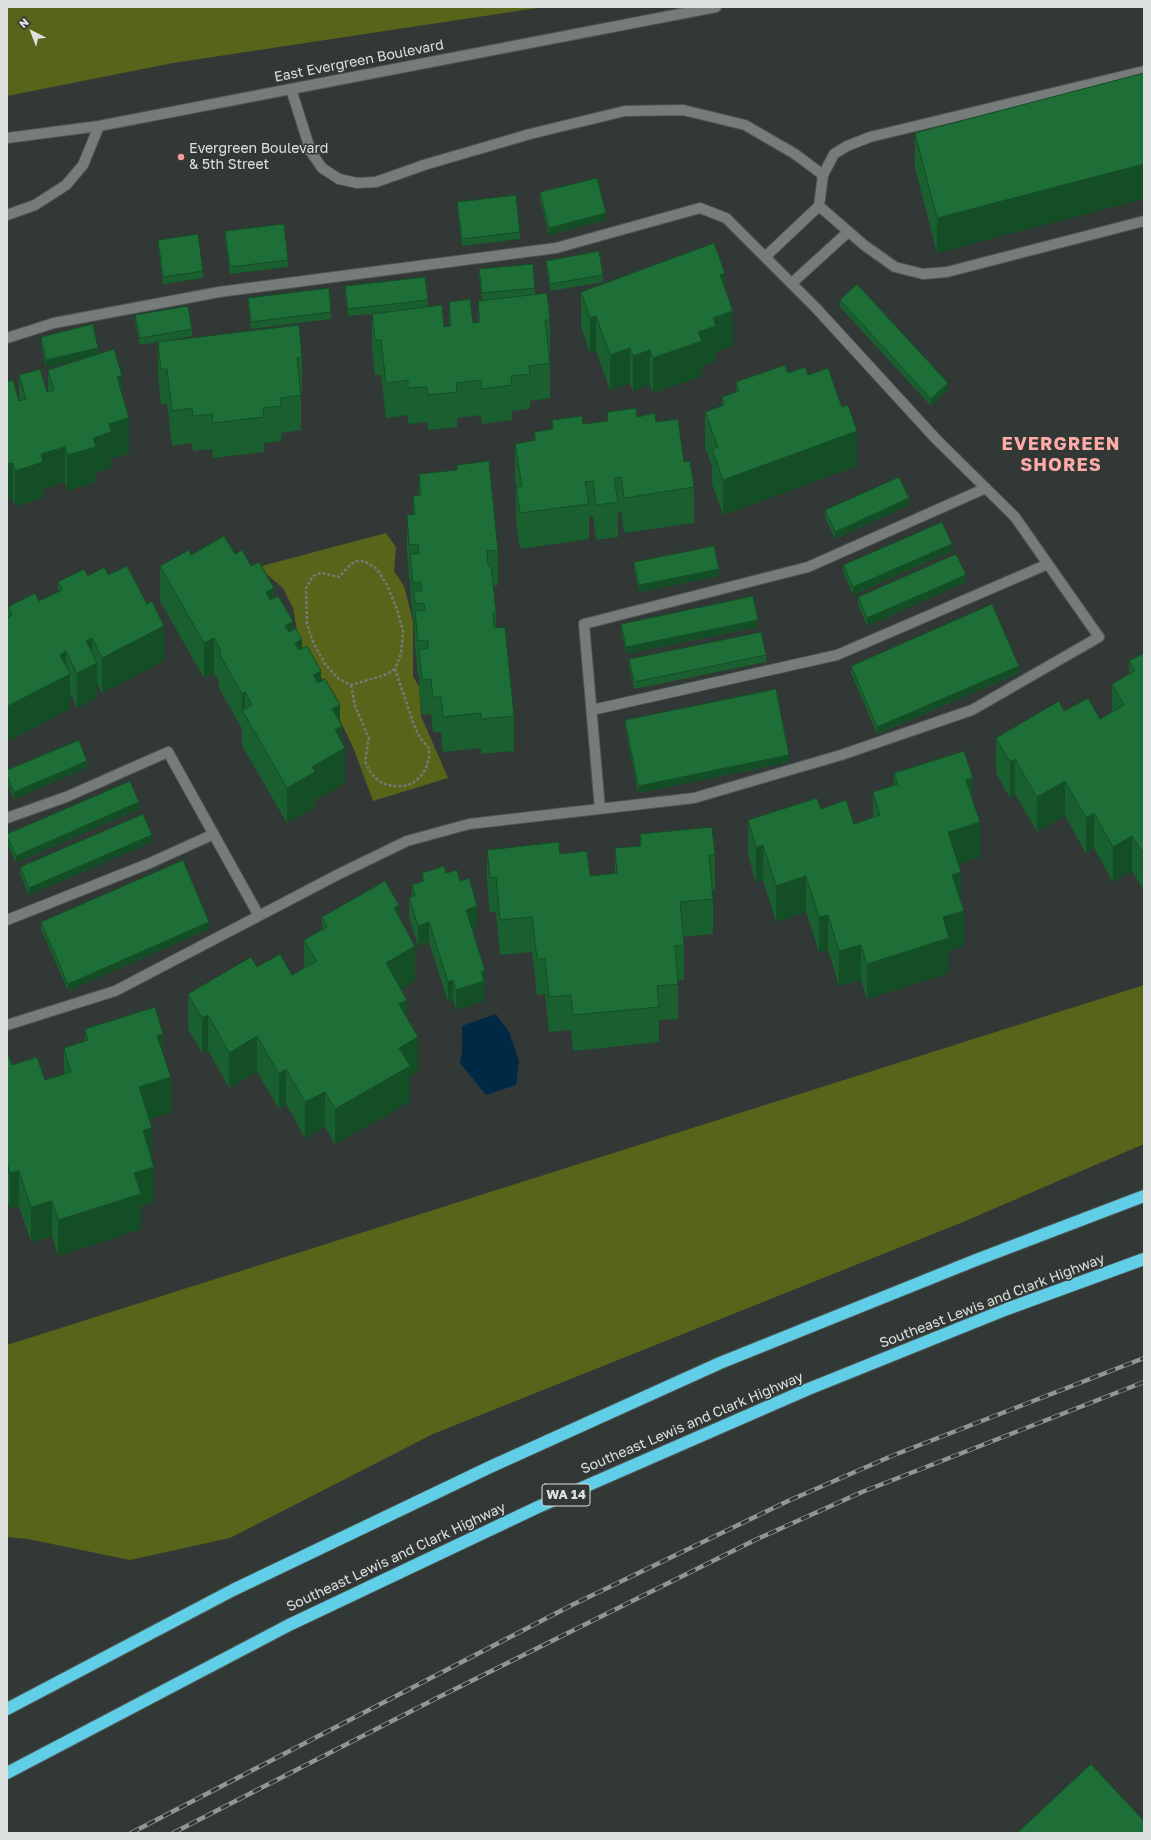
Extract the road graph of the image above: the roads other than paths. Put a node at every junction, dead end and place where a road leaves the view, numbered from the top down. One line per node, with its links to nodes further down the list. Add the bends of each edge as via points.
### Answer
1 (716, 7): 3 (street, East Evergreen Boulevard)
2 (1144, 71): 6 (street, via 870,137 834,154)
3 (291, 89): 4 (street, East Evergreen Boulevard); 6 (street, via 311,152 322,168 339,179 357,184 376,182 530,134 625,111 683,110 745,125 795,154)
4 (99, 126): 5 (street, East Evergreen Boulevard); 8 (street, via 83,165 66,185 35,205)
5 (7, 138)
6 (822, 175): 7 (street)
7 (819, 206): 10 (street); 11 (street)
8 (7, 215)
9 (1144, 221): 10 (street, via 947,272 923,274 895,267)
10 (848, 232): 12 (street)
11 (765, 257): 12 (street); 13 (street, via 726,218 700,208 556,248 219,292 54,323)
12 (792, 283): 14 (street, via 936,439)
13 (7, 338)
14 (986, 488): 15 (street, via 1015,517); 16 (street, via 808,567 584,624)
15 (1048, 564): 16 (street, via 837,655); 17 (street, via 1099,637 972,710 841,755 694,798)
16 (592, 710): 17 (street)
17 (600, 809): 20 (street, via 469,824 407,841)
18 (7, 818): 19 (street, via 66,797 168,752)
19 (214, 834): 20 (street); 21 (street, via 150,863)
20 (259, 916): 22 (street, via 115,991)
21 (7, 920)
22 (7, 1025)
23 (1144, 1196): 25 (highway, via 976,1260 720,1363 490,1467 233,1590)
24 (1144, 1259): 26 (highway, Southeast Lewis and Clark Highway / WA 14, via 1007,1309 806,1390 538,1507 289,1625)
25 (7, 1709)
26 (7, 1773)

